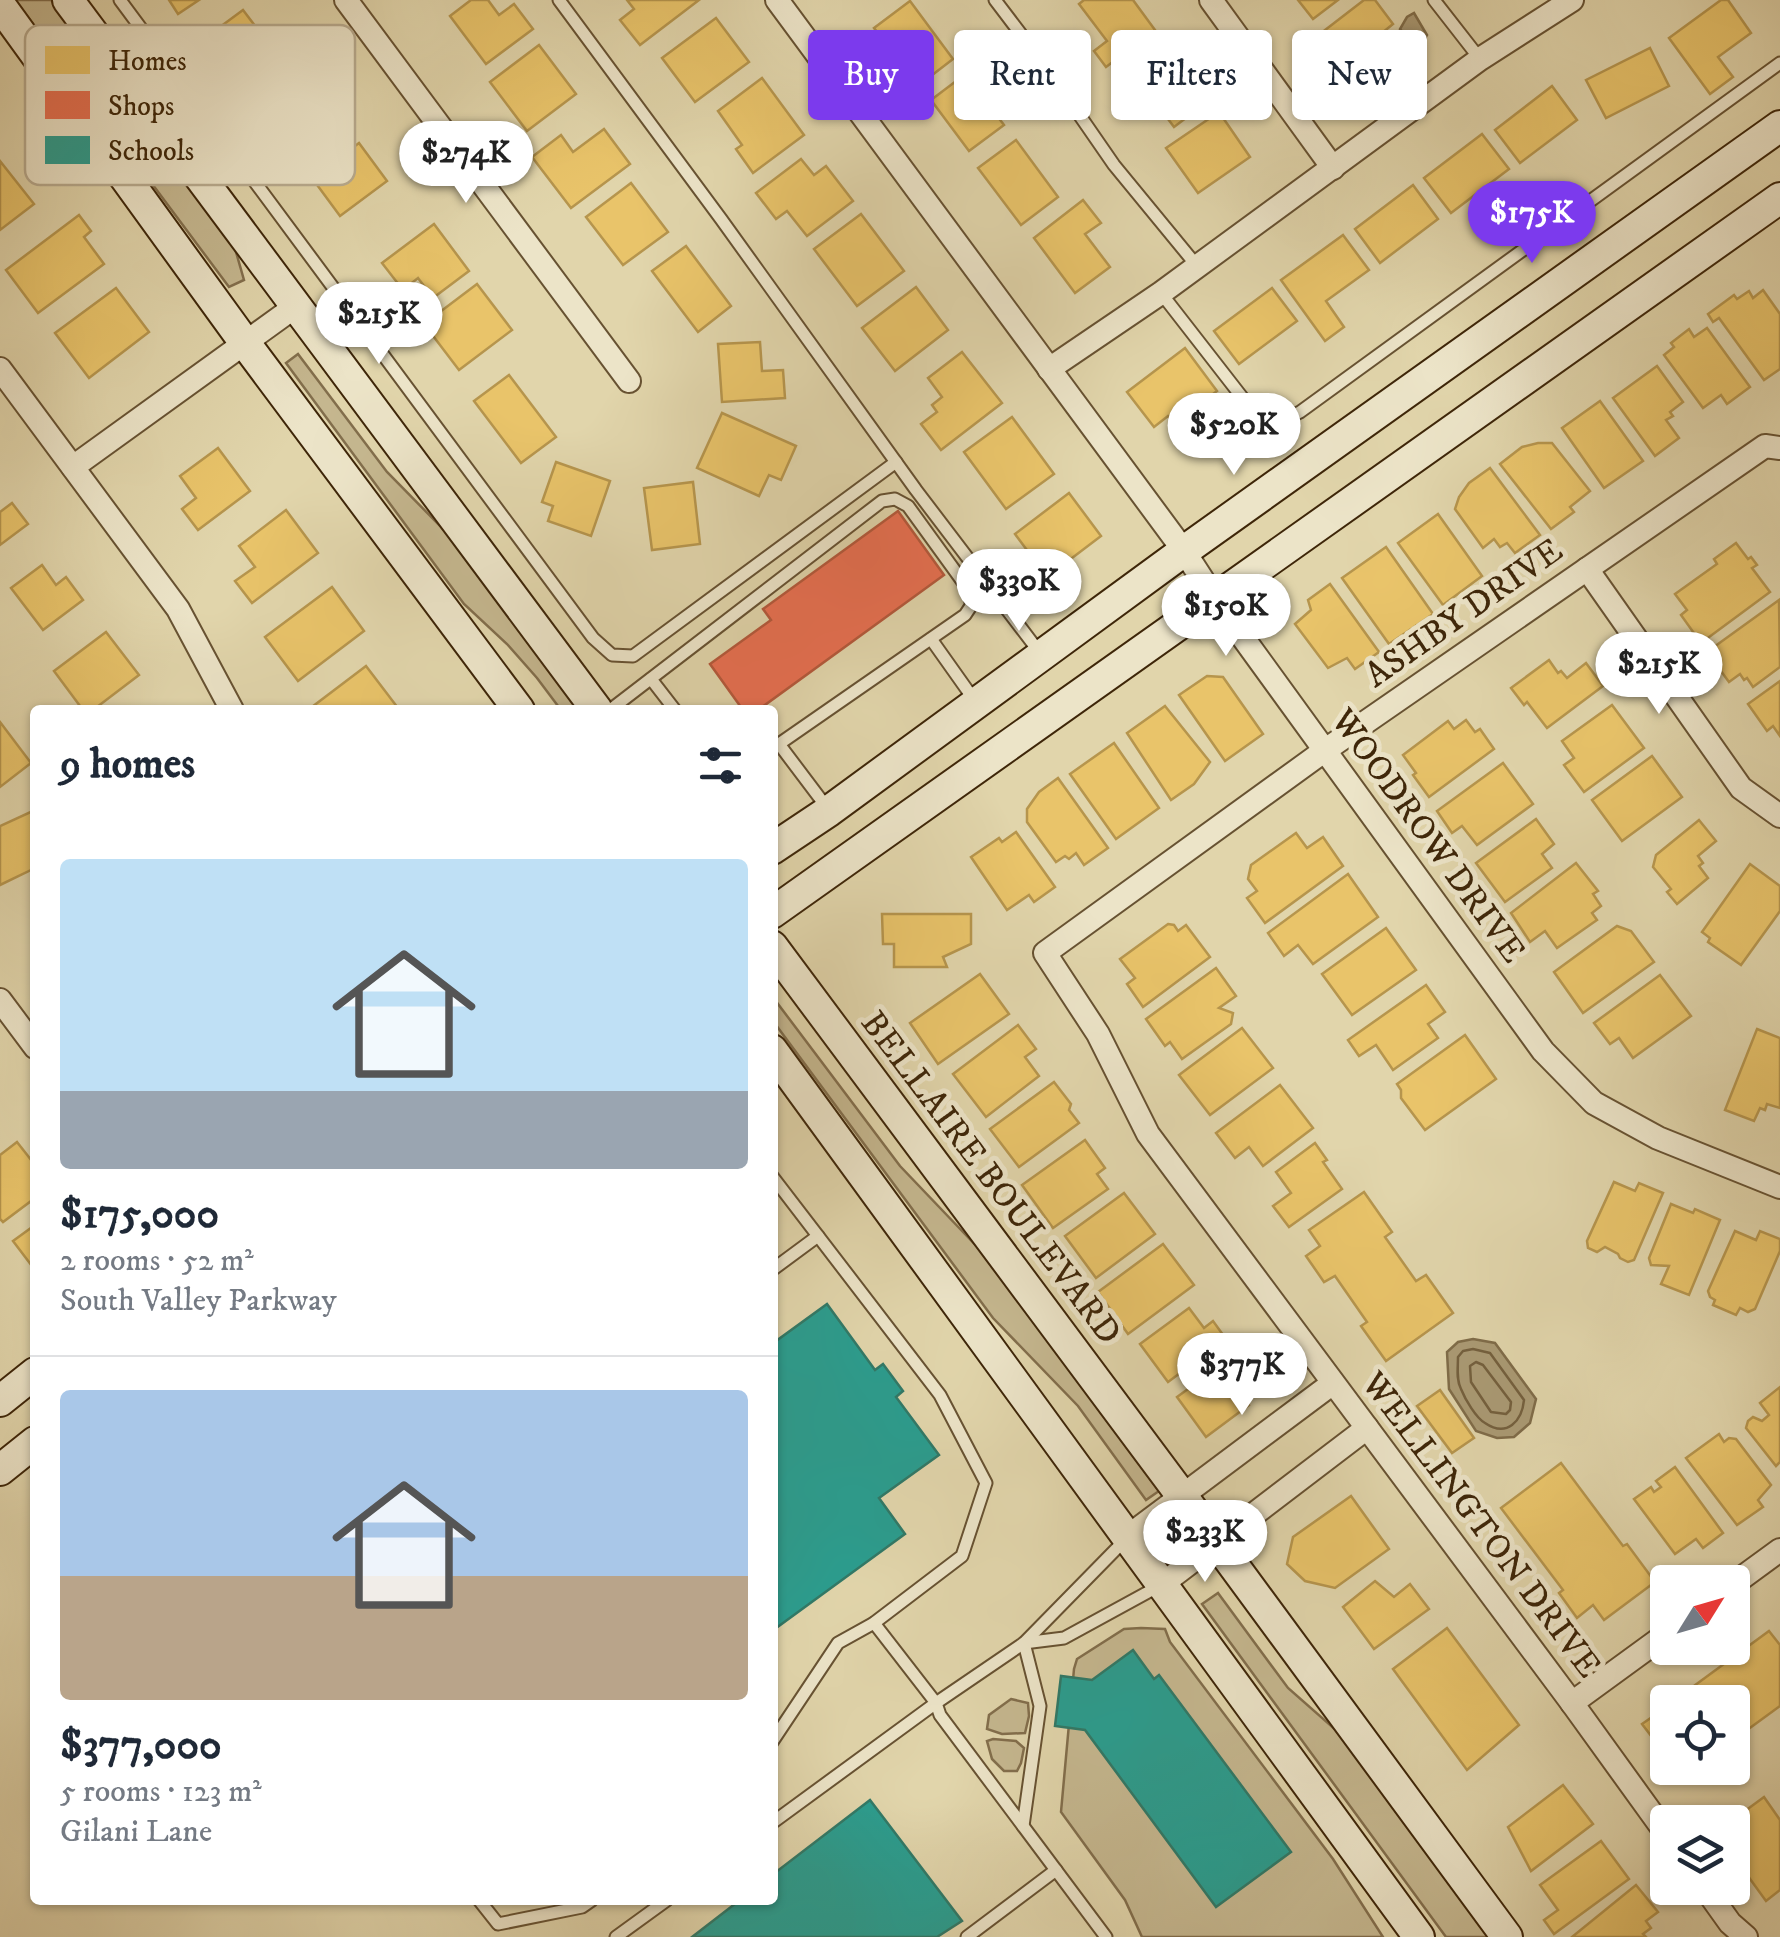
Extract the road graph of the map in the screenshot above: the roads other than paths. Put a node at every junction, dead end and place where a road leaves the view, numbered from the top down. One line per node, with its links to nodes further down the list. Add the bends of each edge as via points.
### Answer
1 (68, 0): 11 (main road)
2 (120, 0): 12 (lane)
3 (346, 0): 28 (street)
4 (560, 0): 30 (lane)
5 (778, 0): 27 (street, WOODROW DRIVE)
6 (995, 0): 22 (lane)
7 (1211, 0): 17 (street)
8 (1434, 0): 14 (lane)
9 (1572, 0): 14 (street)
10 (0, 5): 13 (main road)
11 (87, 25)
12 (139, 25)
13 (25, 39)
14 (1480, 59): 17 (street)
15 (1780, 62): 23 (lane, via 1280,422 1258,419)
16 (1780, 126): 32 (main road)
17 (1333, 168): 22 (street)
18 (130, 185): 25 (main road)
19 (206, 185): 24 (main road)
20 (257, 185): 30 (lane, via 612,655 632,656)
21 (1780, 198): 34 (main road)
22 (1198, 266): 23 (street)
23 (1161, 293): 27 (street)
24 (296, 306): 25 (street); 41 (main road)
25 (245, 343): 31 (street); 40 (main road)
26 (0, 369): 31 (street)
27 (1049, 369): 32 (street, WOODROW DRIVE)
28 (629, 381)
29 (1780, 448): 33 (street, ASHBY DRIVE, via 1765,446)
30 (896, 462): 36 (lane)
31 (73, 468): 39 (street, via 178,608)
32 (1184, 551): 34 (street, WOODROW DRIVE); 36 (main road)
33 (1588, 569): 46 (street, ASHBY DRIVE); 48 (street, via 1742,788)
34 (1215, 599): 46 (street, WOODROW DRIVE); 50 (main road)
35 (931, 639): 37 (lane, via 965,615 971,593 908,506 882,501); 38 (lane); 44 (lane)
36 (1042, 655): 38 (main road)
37 (651, 679): 42 (lane); 43 (lane)
38 (976, 703): 47 (main road)
39 (229, 705)
40 (515, 705)
41 (593, 705)
42 (617, 705)
43 (670, 705)
44 (778, 744)
45 (778, 747): 47 (lane)
46 (1324, 750): 51 (street, ASHBY DRIVE); 57 (street, WOODROW DRIVE, via 1543,1052 1594,1103 1658,1138)
47 (829, 811): 49 (main road)
48 (1780, 816)
49 (778, 845)
50 (778, 909)
51 (1045, 953): 61 (street, WELLINGTON DRIVE, via 1098,1034 1148,1134)
52 (778, 954): 66 (main road, BELLAIRE BOULEVARD)
53 (0, 1000): 54 (street)
54 (30, 1039)
55 (778, 1058): 67 (main road)
56 (778, 1184): 58 (lane)
57 (1780, 1187)
58 (818, 1236): 59 (lane); 72 (lane, via 940,1395 986,1483 962,1556)
59 (778, 1266)
60 (30, 1376): 62 (main road)
61 (1334, 1383): 63 (street, WELLINGTON DRIVE); 66 (street)
62 (0, 1401)
63 (1367, 1428): 68 (street); 75 (street, WELLINGTON DRIVE)
64 (30, 1446): 65 (main road)
65 (0, 1470)
66 (1183, 1496): 67 (street); 68 (main road, BELLAIRE BOULEVARD)
67 (1127, 1537): 71 (main road); 73 (lane)
68 (1217, 1542): 71 (street); 90 (main road, BELLAIRE BOULEVARD)
69 (1780, 1550): 70 (street)
70 (1750, 1572)
71 (1161, 1585): 73 (lane, via 1064,1638); 89 (main road)
72 (874, 1623): 76 (lane); 77 (lane, via 838,1642)
73 (1024, 1644): 76 (lane); 80 (lane, via 1040,1706)
74 (1650, 1646): 75 (street)
75 (1572, 1703): 78 (street, WELLINGTON DRIVE)
76 (936, 1704): 79 (lane); 80 (lane)
77 (778, 1733)
78 (1650, 1811)
79 (778, 1819)
80 (1023, 1826): 81 (lane)
81 (1056, 1870): 87 (lane); 88 (lane)
82 (483, 1905): 83 (lane, via 498,1924)
83 (585, 1905)
84 (660, 1905): 86 (lane)
85 (1717, 1905): 91 (street)
86 (616, 1937)
87 (967, 1937)
88 (1106, 1937)
89 (1419, 1937)
90 (1507, 1937)
91 (1746, 1937)

